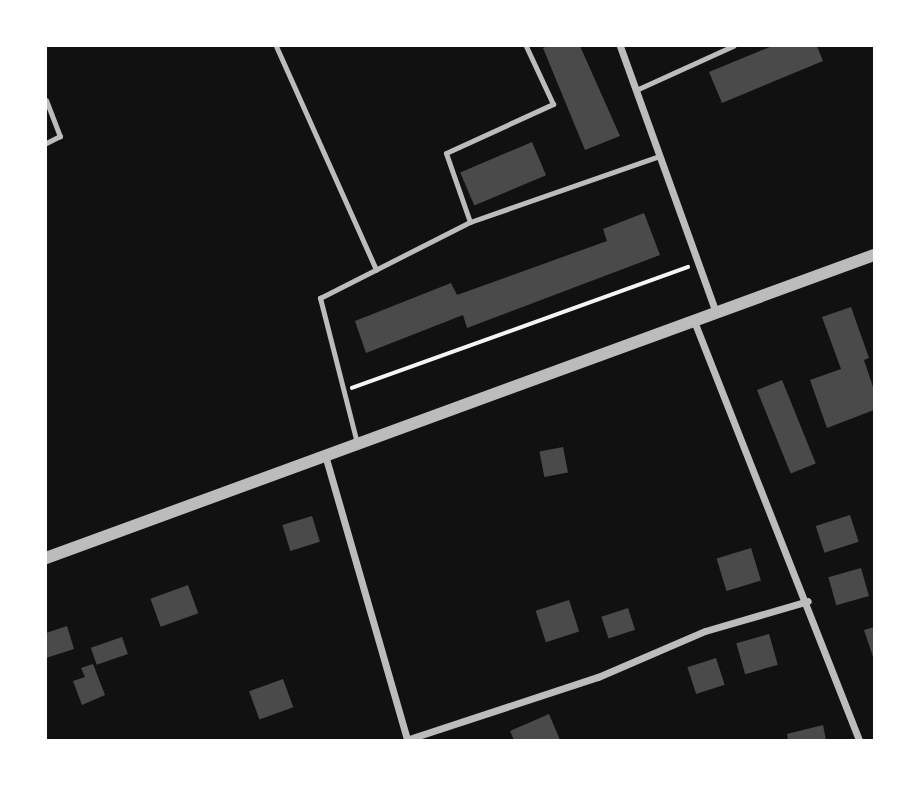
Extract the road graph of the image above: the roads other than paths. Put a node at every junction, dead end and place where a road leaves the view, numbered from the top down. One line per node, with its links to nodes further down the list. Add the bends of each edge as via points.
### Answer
1 (276, 46): 11 (lane)
2 (526, 46): 9 (lane, via 554,104 446,153)
3 (620, 46): 5 (street)
4 (733, 46): 5 (lane)
5 (636, 90): 8 (street)
6 (46, 100): 7 (lane, via 60,136)
7 (46, 143)
8 (660, 156): 9 (lane); 12 (street)
9 (470, 222): 11 (lane)
10 (874, 255): 12 (street)
11 (376, 270): 14 (lane, via 320,299)
12 (716, 313): 13 (street)
13 (694, 321): 14 (street); 17 (street)
14 (358, 443): 15 (street)
15 (325, 455): 16 (street); 18 (street)
16 (46, 558)
17 (808, 601): 18 (street, via 705,631 598,677); 19 (street)
18 (407, 740)
19 (859, 740)

